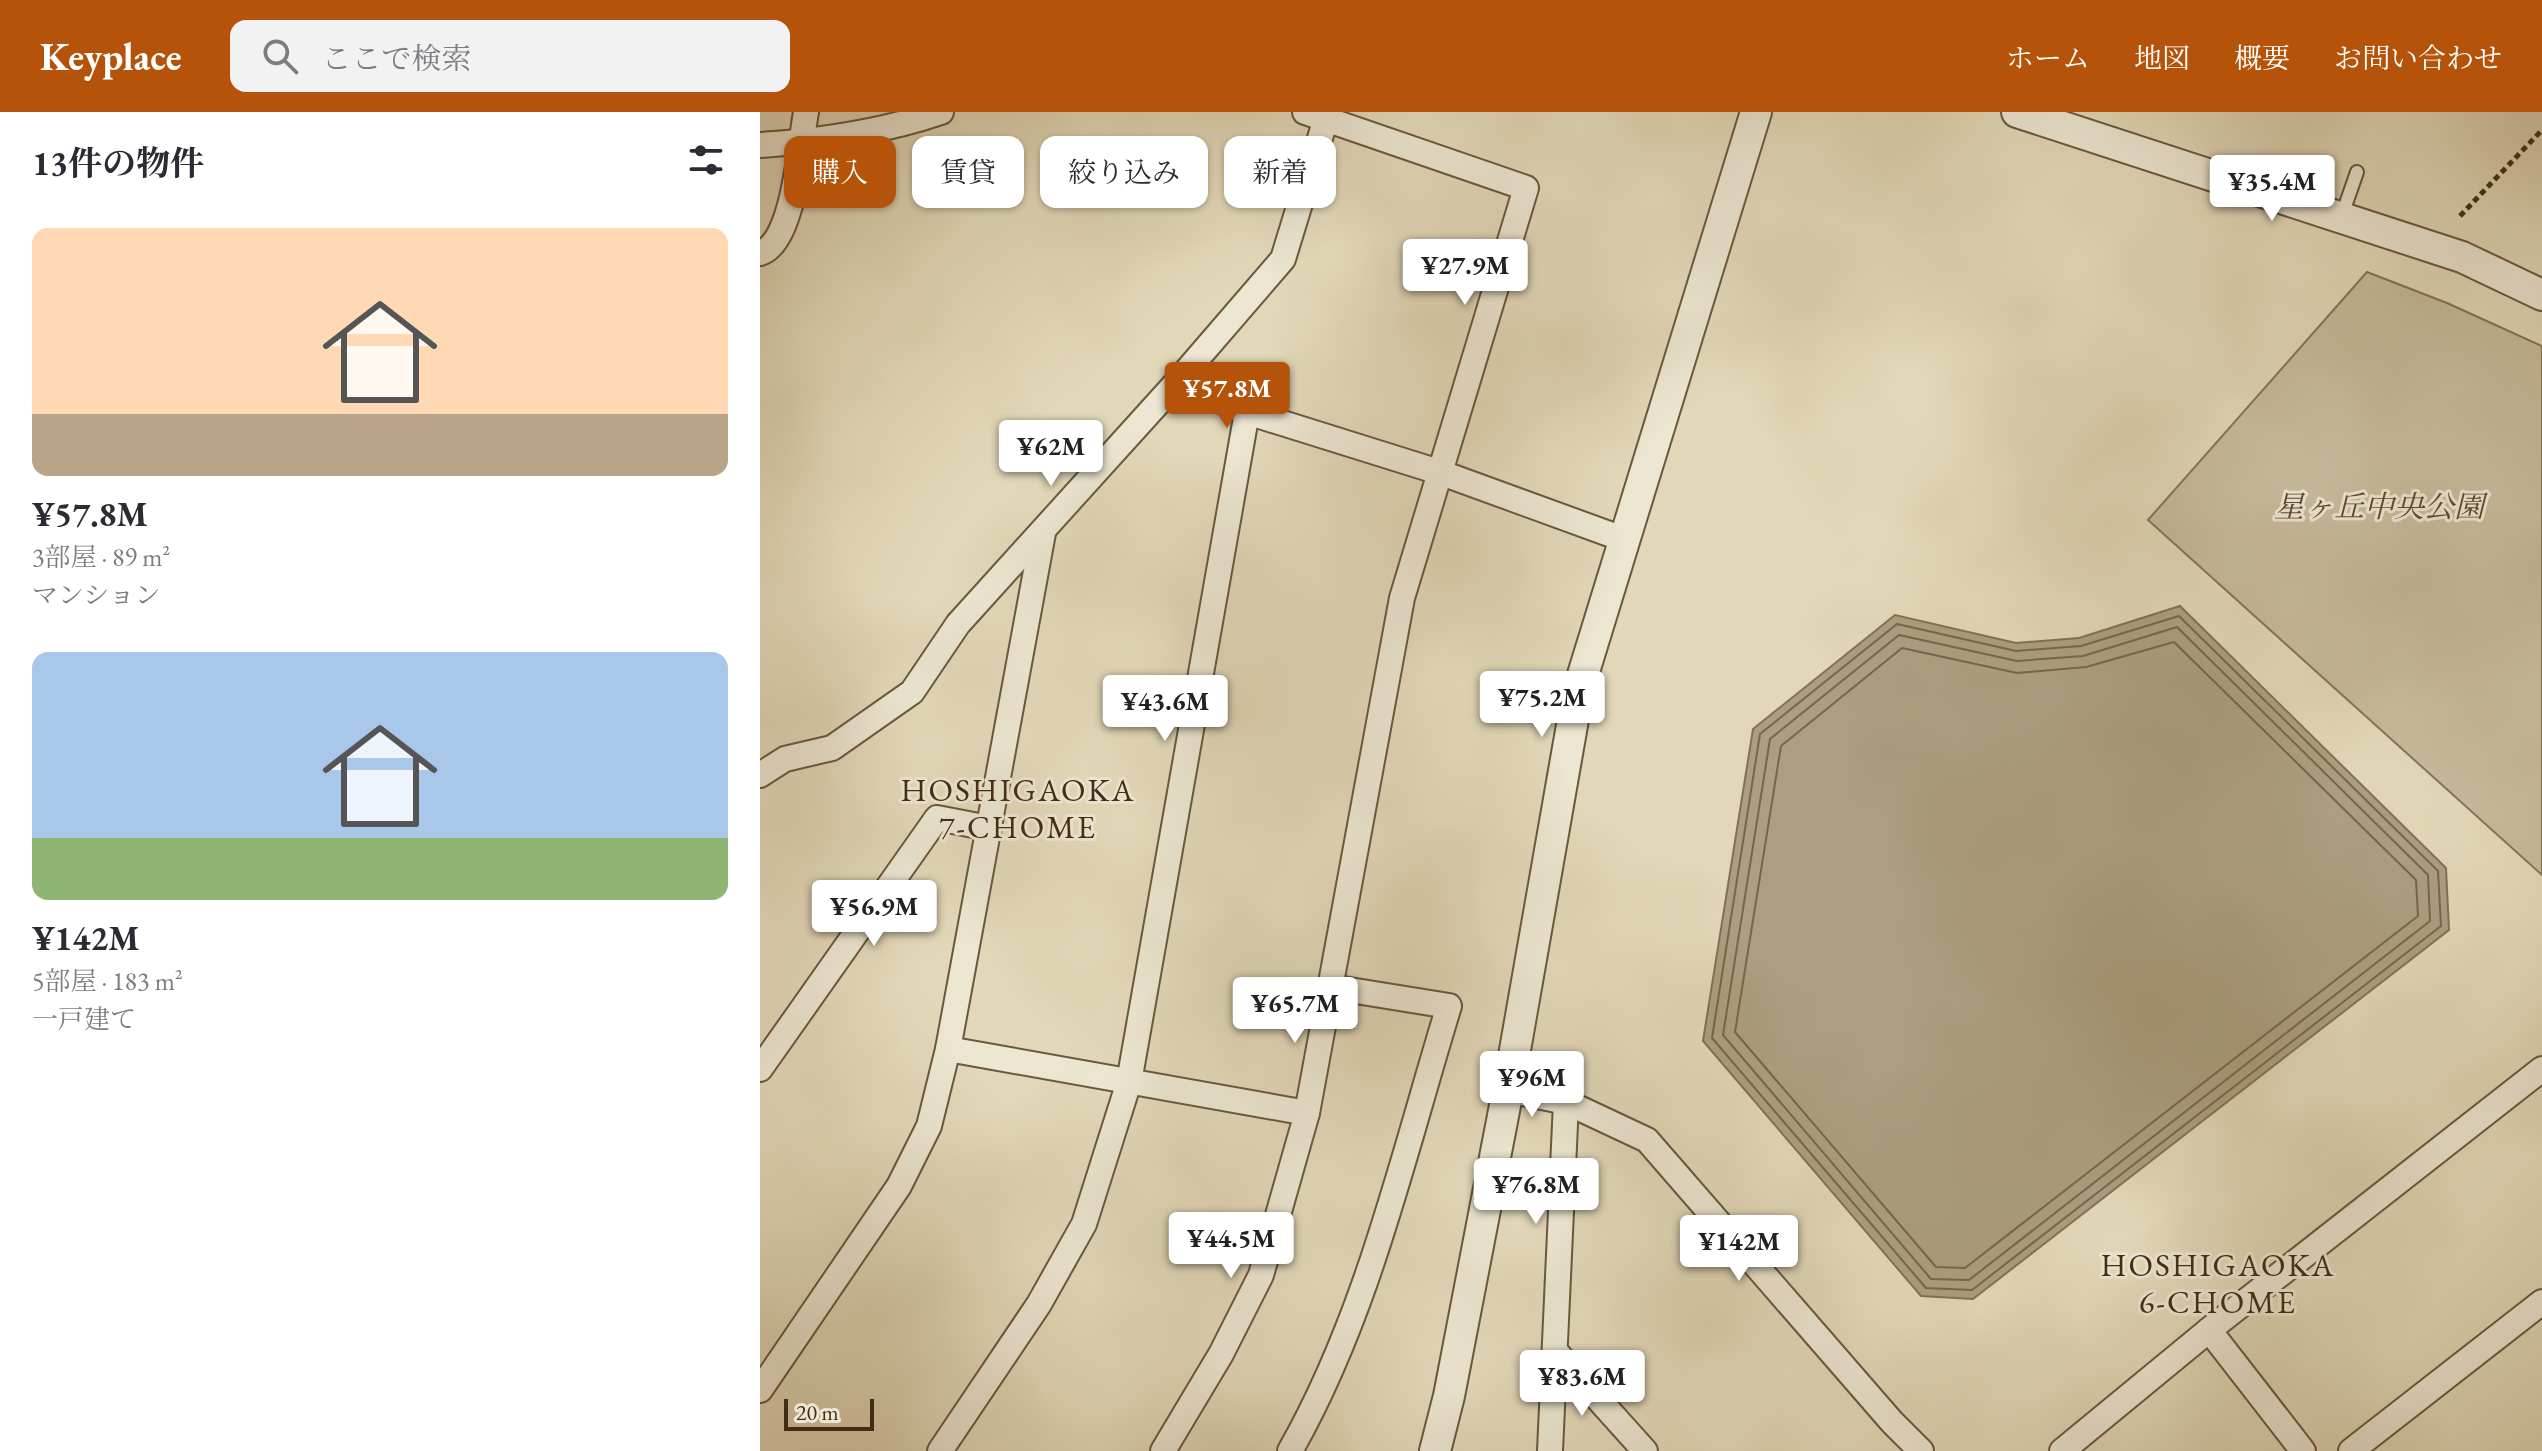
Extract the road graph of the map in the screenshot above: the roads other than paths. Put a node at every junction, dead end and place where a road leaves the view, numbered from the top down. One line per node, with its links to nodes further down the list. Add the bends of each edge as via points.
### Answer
1 (806, 112): 6 (street)
2 (941, 112): 7 (street, via 892,129)
3 (1756, 112): 19 (street)
4 (2017, 112): 12 (street)
5 (1320, 114): 15 (street, via 1283,259); 17 (street, via 1526,188)
6 (802, 136)
7 (846, 136)
8 (784, 144): 9 (street)
9 (760, 145)
10 (2357, 172): 12 (lane)
11 (790, 208): 13 (street, via 775,243)
12 (2341, 218): 14 (street, via 2462,257)
13 (760, 253)
14 (2542, 295)
15 (1177, 382): 16 (street); 18 (street)
16 (1247, 412): 17 (street); 26 (street)
17 (1439, 472): 19 (street); 22 (street, via 1402,598)
18 (1043, 533): 20 (street, via 958,624 912,692 832,748 785,759); 21 (street)
19 (1623, 539): 27 (street, via 1578,691)
20 (760, 775)
21 (989, 828): 23 (street); 24 (street, via 937,818)
22 (1331, 987): 29 (street); 37 (street, via 1449,1006 1335,1363)
23 (948, 1049): 26 (street); 33 (street, via 929,1126 899,1186)
24 (760, 1069)
25 (2542, 1069): 31 (street)
26 (1129, 1082): 29 (street); 35 (street, via 1084,1224 1039,1304)
27 (1508, 1090): 28 (street); 34 (street)
28 (1566, 1102): 32 (street); 42 (street, via 1647,1140)
29 (1307, 1113): 36 (street, via 1261,1275)
30 (2542, 1302): 45 (street)
31 (2209, 1330): 43 (street); 44 (street)
32 (1556, 1352): 40 (street); 41 (street)
33 (760, 1390)
34 (1449, 1396): 38 (street); 39 (street)
35 (940, 1451)
36 (1163, 1451)
37 (1290, 1451)
38 (1427, 1451)
39 (1435, 1451)
40 (1550, 1451)
41 (1645, 1451)
42 (1921, 1451)
43 (2062, 1451)
44 (2303, 1451)
45 (2351, 1451)

